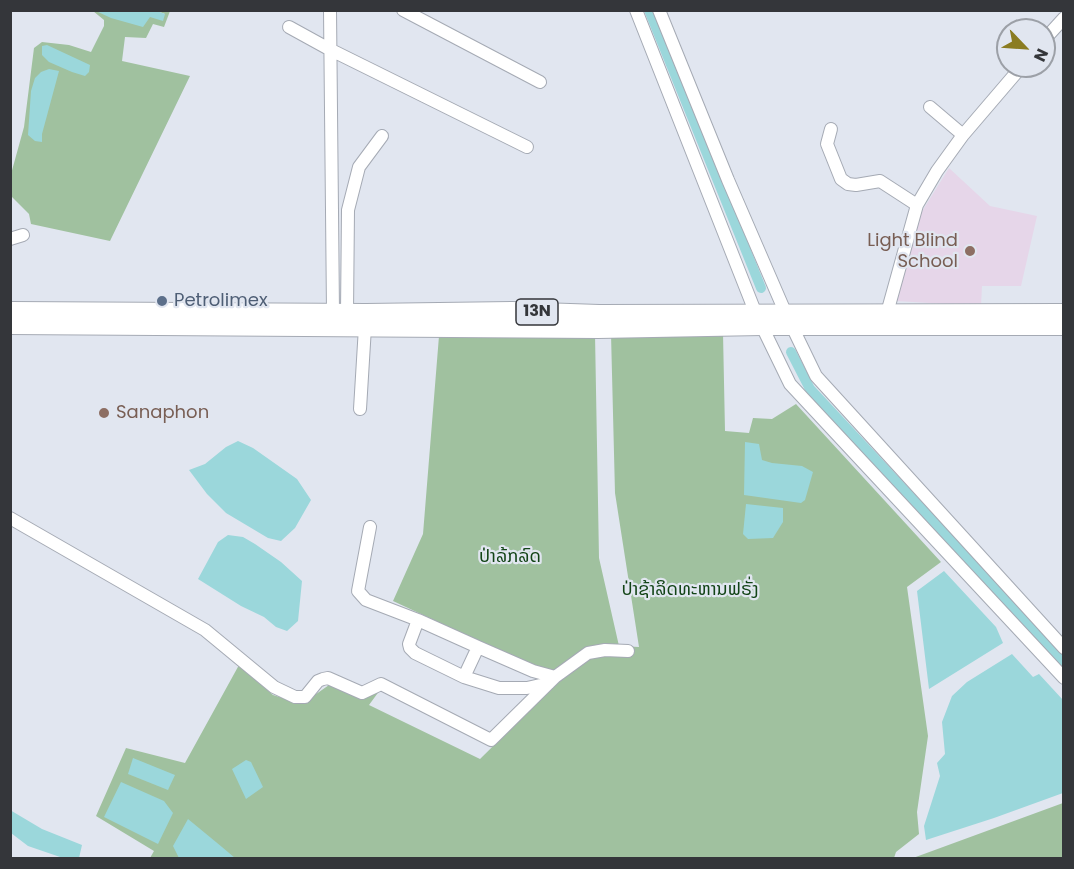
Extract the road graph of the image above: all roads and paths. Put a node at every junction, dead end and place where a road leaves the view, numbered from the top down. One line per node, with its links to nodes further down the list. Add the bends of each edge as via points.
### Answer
1 (330, 10): 6 (street)
2 (403, 10): 8 (street)
3 (636, 10): 21 (street)
4 (659, 10): 22 (street)
5 (289, 27): 6 (street)
6 (329, 49): 13 (street); 18 (street)
7 (1012, 78): 11 (street)
8 (540, 82)
9 (930, 106): 11 (street)
10 (831, 129): 14 (street, via 827,144 841,179 856,185 880,181)
11 (963, 135): 14 (street)
12 (382, 136): 18 (street, via 359,167 348,210)
13 (527, 147)
14 (917, 205): 19 (street)
15 (23, 235): 16 (street)
16 (10, 239)
17 (10, 311): 18 (highway, 13N)
18 (340, 312): 21 (highway, 13N)
19 (886, 313): 20 (highway, 13N); 22 (highway, 13N)
20 (1064, 313)
21 (759, 320): 22 (highway, 13N); 25 (highway, 13N, via 598,329); 34 (street, via 790,384)
22 (789, 320): 24 (highway, 13N); 31 (street, via 816,376)
23 (10, 325): 25 (highway, 13N)
24 (1064, 326)
25 (365, 327): 26 (street)
26 (360, 409)
27 (10, 518): 35 (street, via 205,630 274,687 295,697 305,697 318,681 328,678 362,693 381,684 491,740)
28 (370, 527): 29 (street, via 358,591 366,600)
29 (418, 620): 30 (street); 33 (street, via 410,648)
30 (478, 647): 33 (street); 35 (street)
31 (1064, 648)
32 (628, 651): 35 (street, via 588,652)
33 (464, 677): 35 (street, via 499,688 527,688)
34 (1064, 678)
35 (552, 680)

